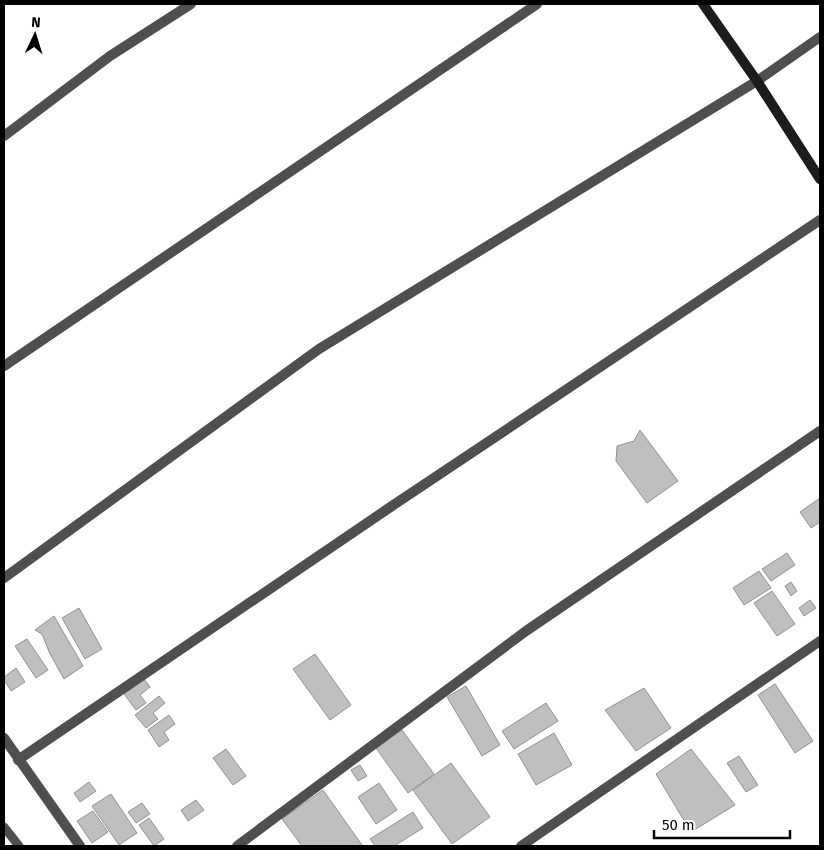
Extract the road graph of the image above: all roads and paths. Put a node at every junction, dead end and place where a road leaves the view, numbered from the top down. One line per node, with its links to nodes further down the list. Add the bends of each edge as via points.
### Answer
1 (191, 4): 6 (street, via 110,56)
2 (536, 4): 9 (street)
3 (702, 4): 5 (main road)
4 (820, 37): 5 (street)
5 (757, 81): 7 (main road); 11 (street, via 319,349)
6 (4, 136)
7 (820, 179)
8 (820, 220): 14 (street)
9 (4, 366)
10 (820, 431): 18 (street, via 526,631)
11 (4, 578)
12 (820, 641): 19 (street)
13 (4, 738): 14 (street)
14 (18, 760): 17 (street)
15 (4, 827): 16 (lane)
16 (19, 846)
17 (80, 846)
18 (237, 846)
19 (521, 846)

